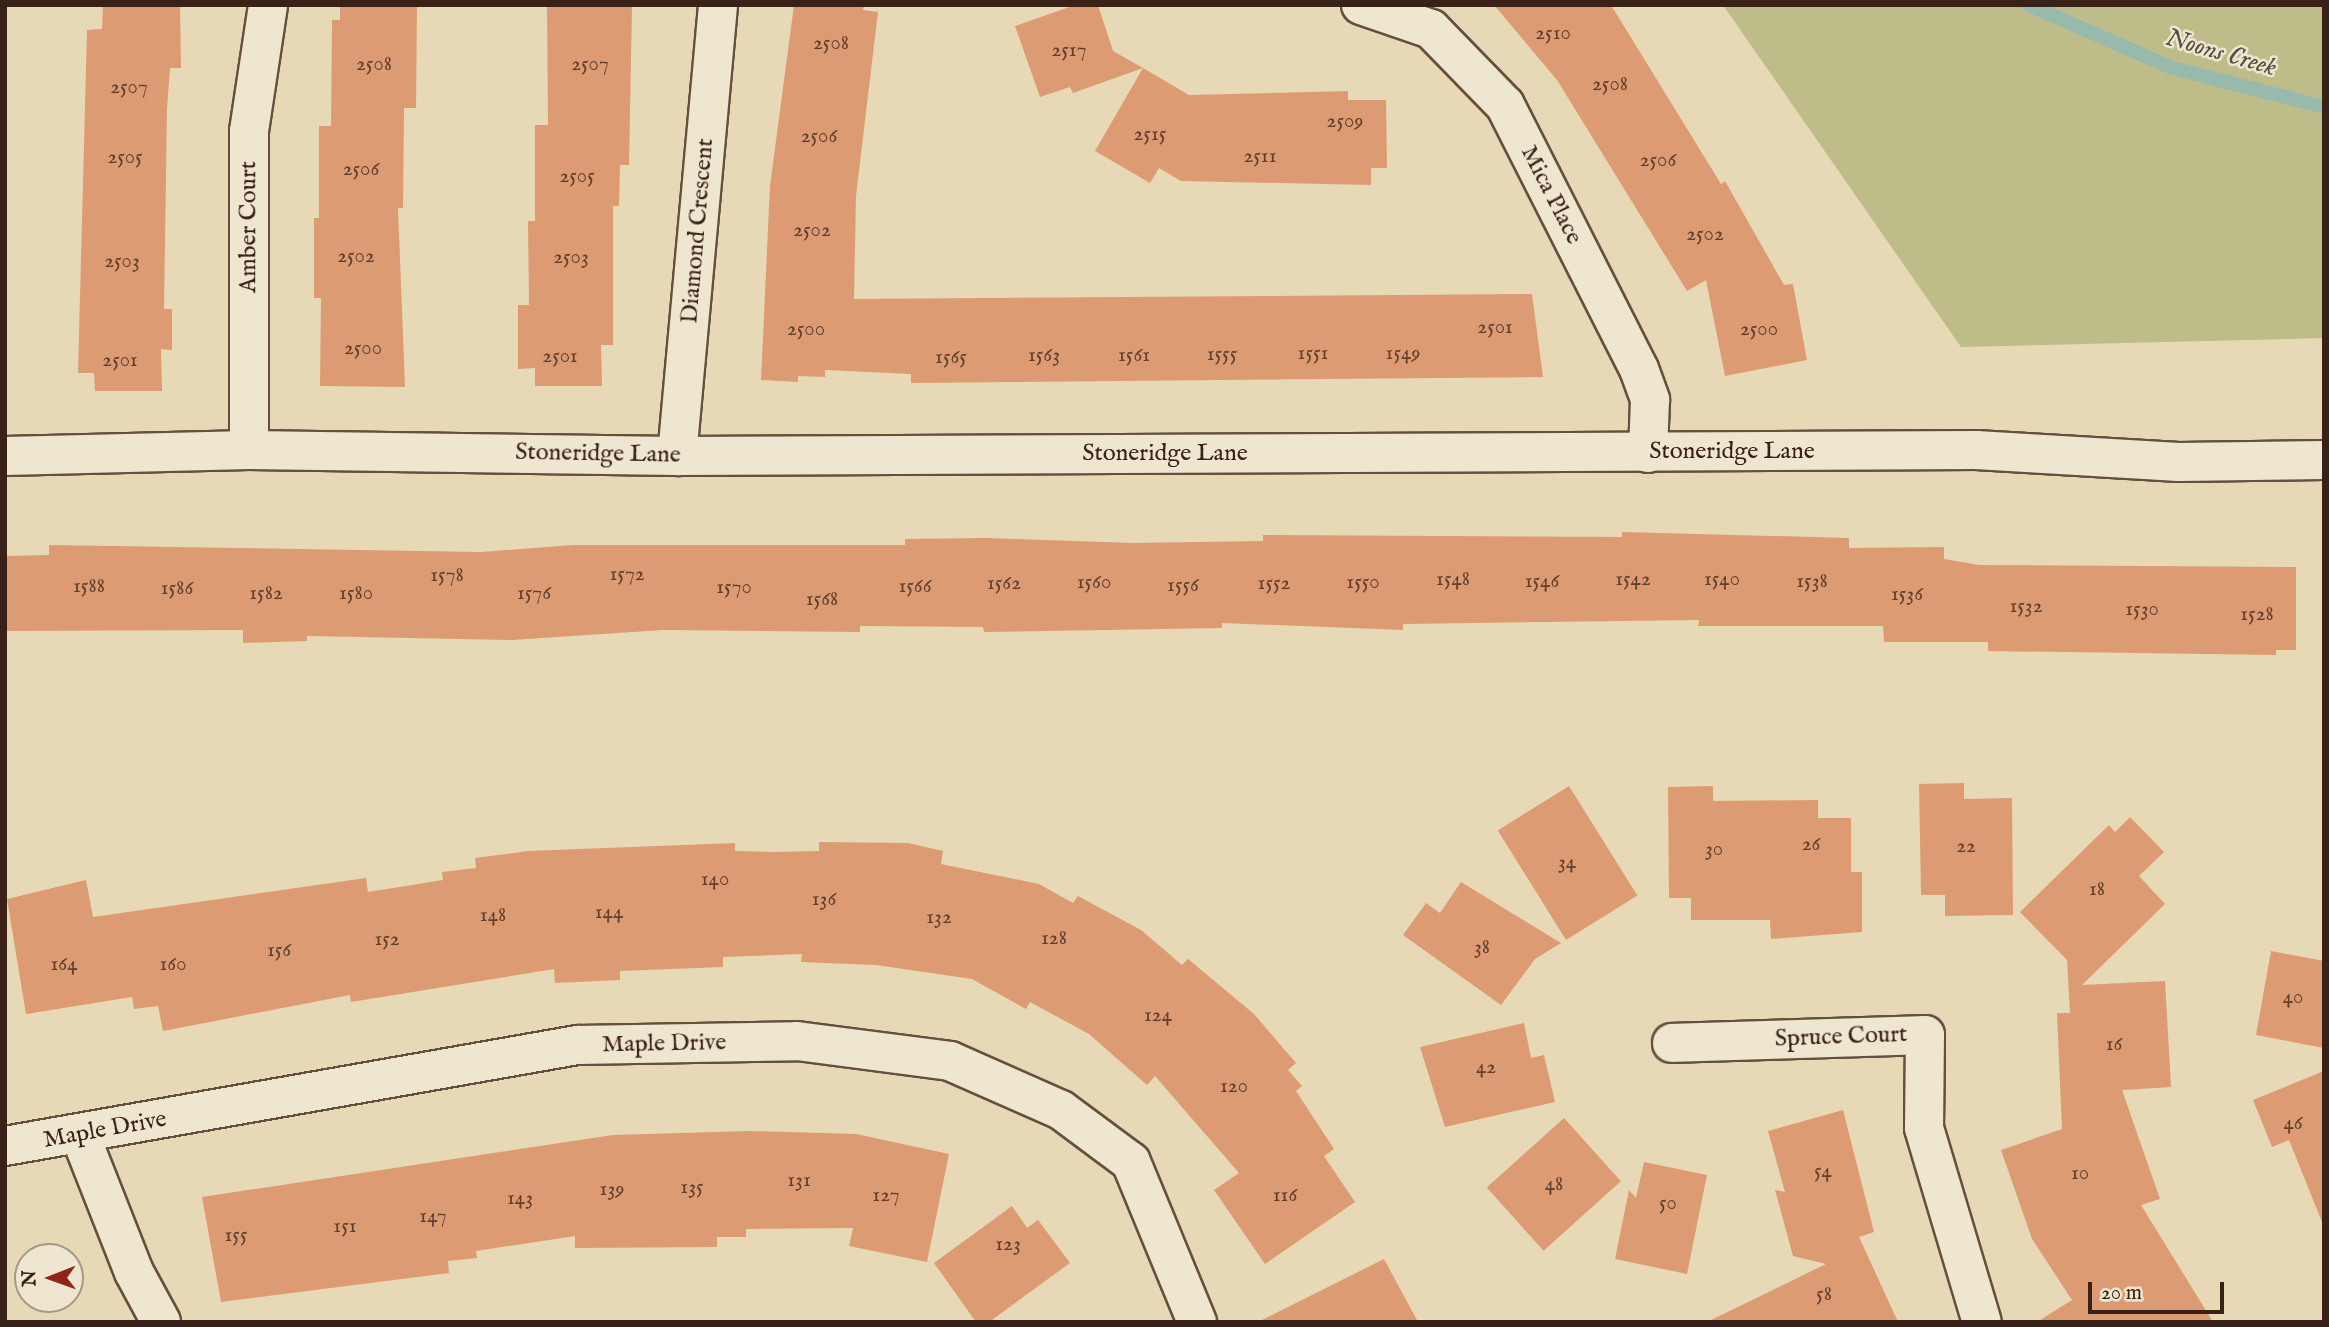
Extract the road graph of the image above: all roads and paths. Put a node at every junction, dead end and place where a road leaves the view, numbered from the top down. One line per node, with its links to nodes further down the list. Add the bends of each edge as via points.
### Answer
1 (268, 5): 4 (street, Amber Court, via 249,131)
2 (718, 5): 7 (street, Diamond Crescent)
3 (1361, 5): 5 (street, Mica Place, via 1431,29 1505,105 1639,369 1650,400)
4 (249, 450): 6 (street, Stoneridge Lane); 7 (street, Stoneridge Lane)
5 (1648, 453): 7 (street, Stoneridge Lane); 8 (street, Stoneridge Lane, via 1976,450 2179,462)
6 (5, 456)
7 (677, 456)
8 (2324, 460)
9 (1672, 1043): 14 (street, Spruce Court, via 1925,1035 1924,1128)
10 (80, 1135): 11 (street, Maple Drive); 12 (street, via 134,1272); 13 (street, Maple Drive, via 577,1045 797,1041 950,1061 1061,1110 1131,1163)
11 (5, 1146)
12 (160, 1322)
13 (1197, 1322)
14 (1982, 1322)

